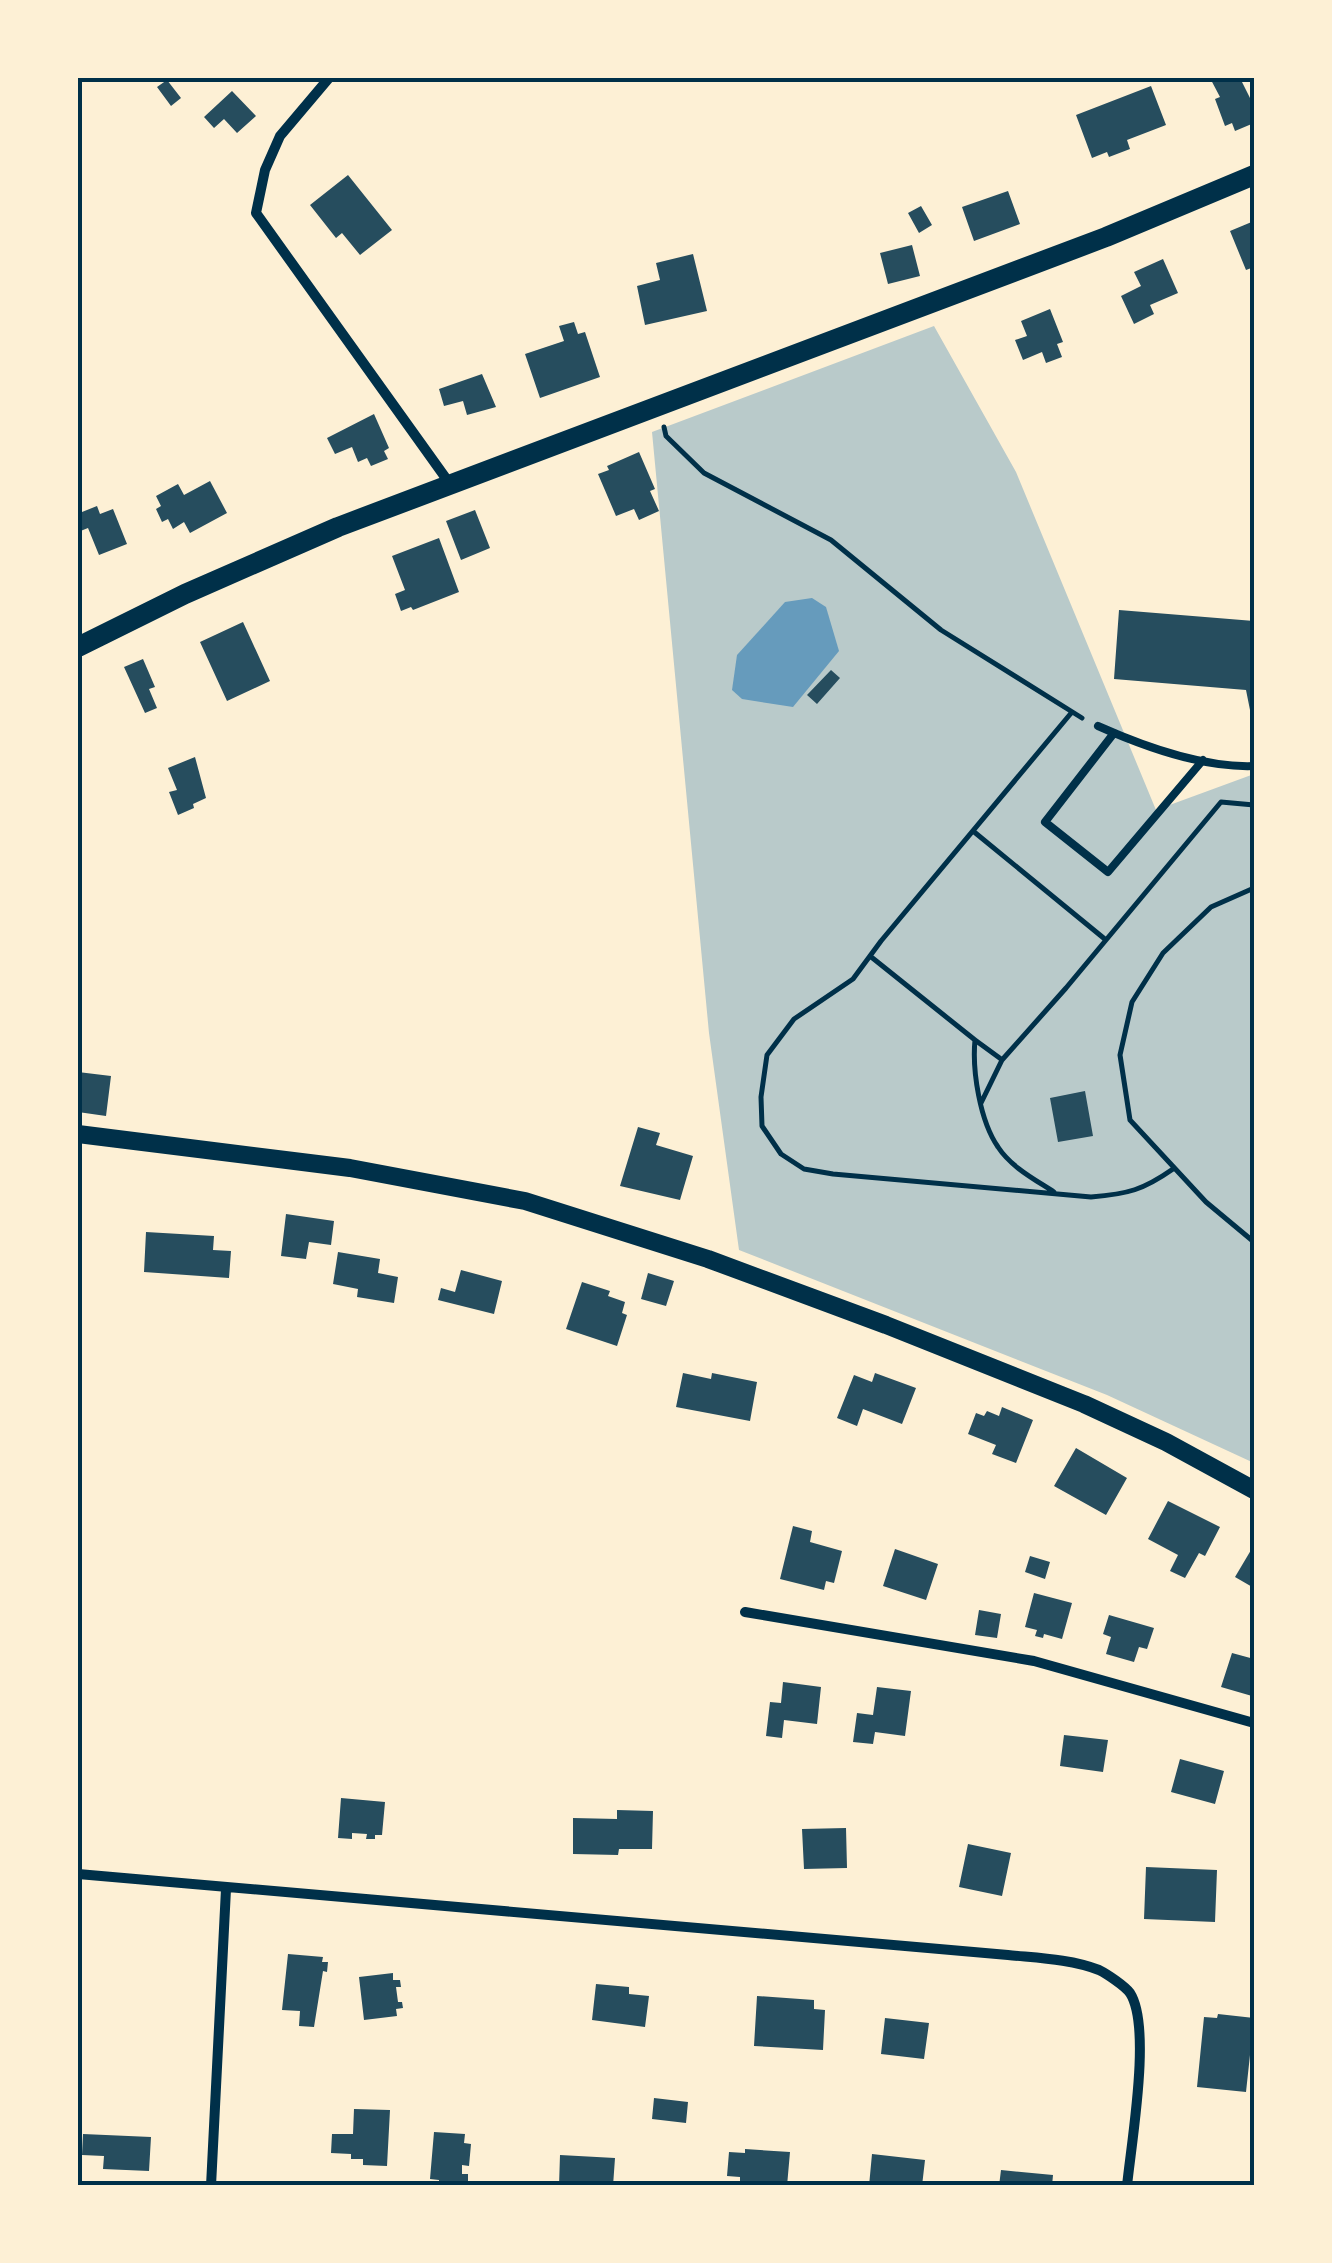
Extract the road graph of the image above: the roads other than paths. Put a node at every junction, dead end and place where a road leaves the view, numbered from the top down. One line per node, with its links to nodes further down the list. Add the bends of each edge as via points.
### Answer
1 (329, 78): 3 (street, via 280,136 256,213)
2 (1254, 176): 3 (main road)
3 (450, 484): 4 (main road, via 268,556)
4 (78, 647)
5 (1098, 726): 6 (lane)
6 (1114, 733): 7 (lane); 7 (lane, via 1045,822 1108,872)
7 (1203, 760): 8 (lane)
8 (1254, 766)
9 (78, 1134): 10 (street, via 350,1168 525,1201 904,1332 1084,1404)
10 (1254, 1490)
11 (745, 1612): 12 (street, via 1034,1660)
12 (1254, 1723)
13 (78, 1874): 14 (street)
14 (226, 1889): 15 (street); 16 (street, via 1008,1955 1102,1971 1130,1993 1138,2022)
15 (211, 2186)
16 (1127, 2186)

